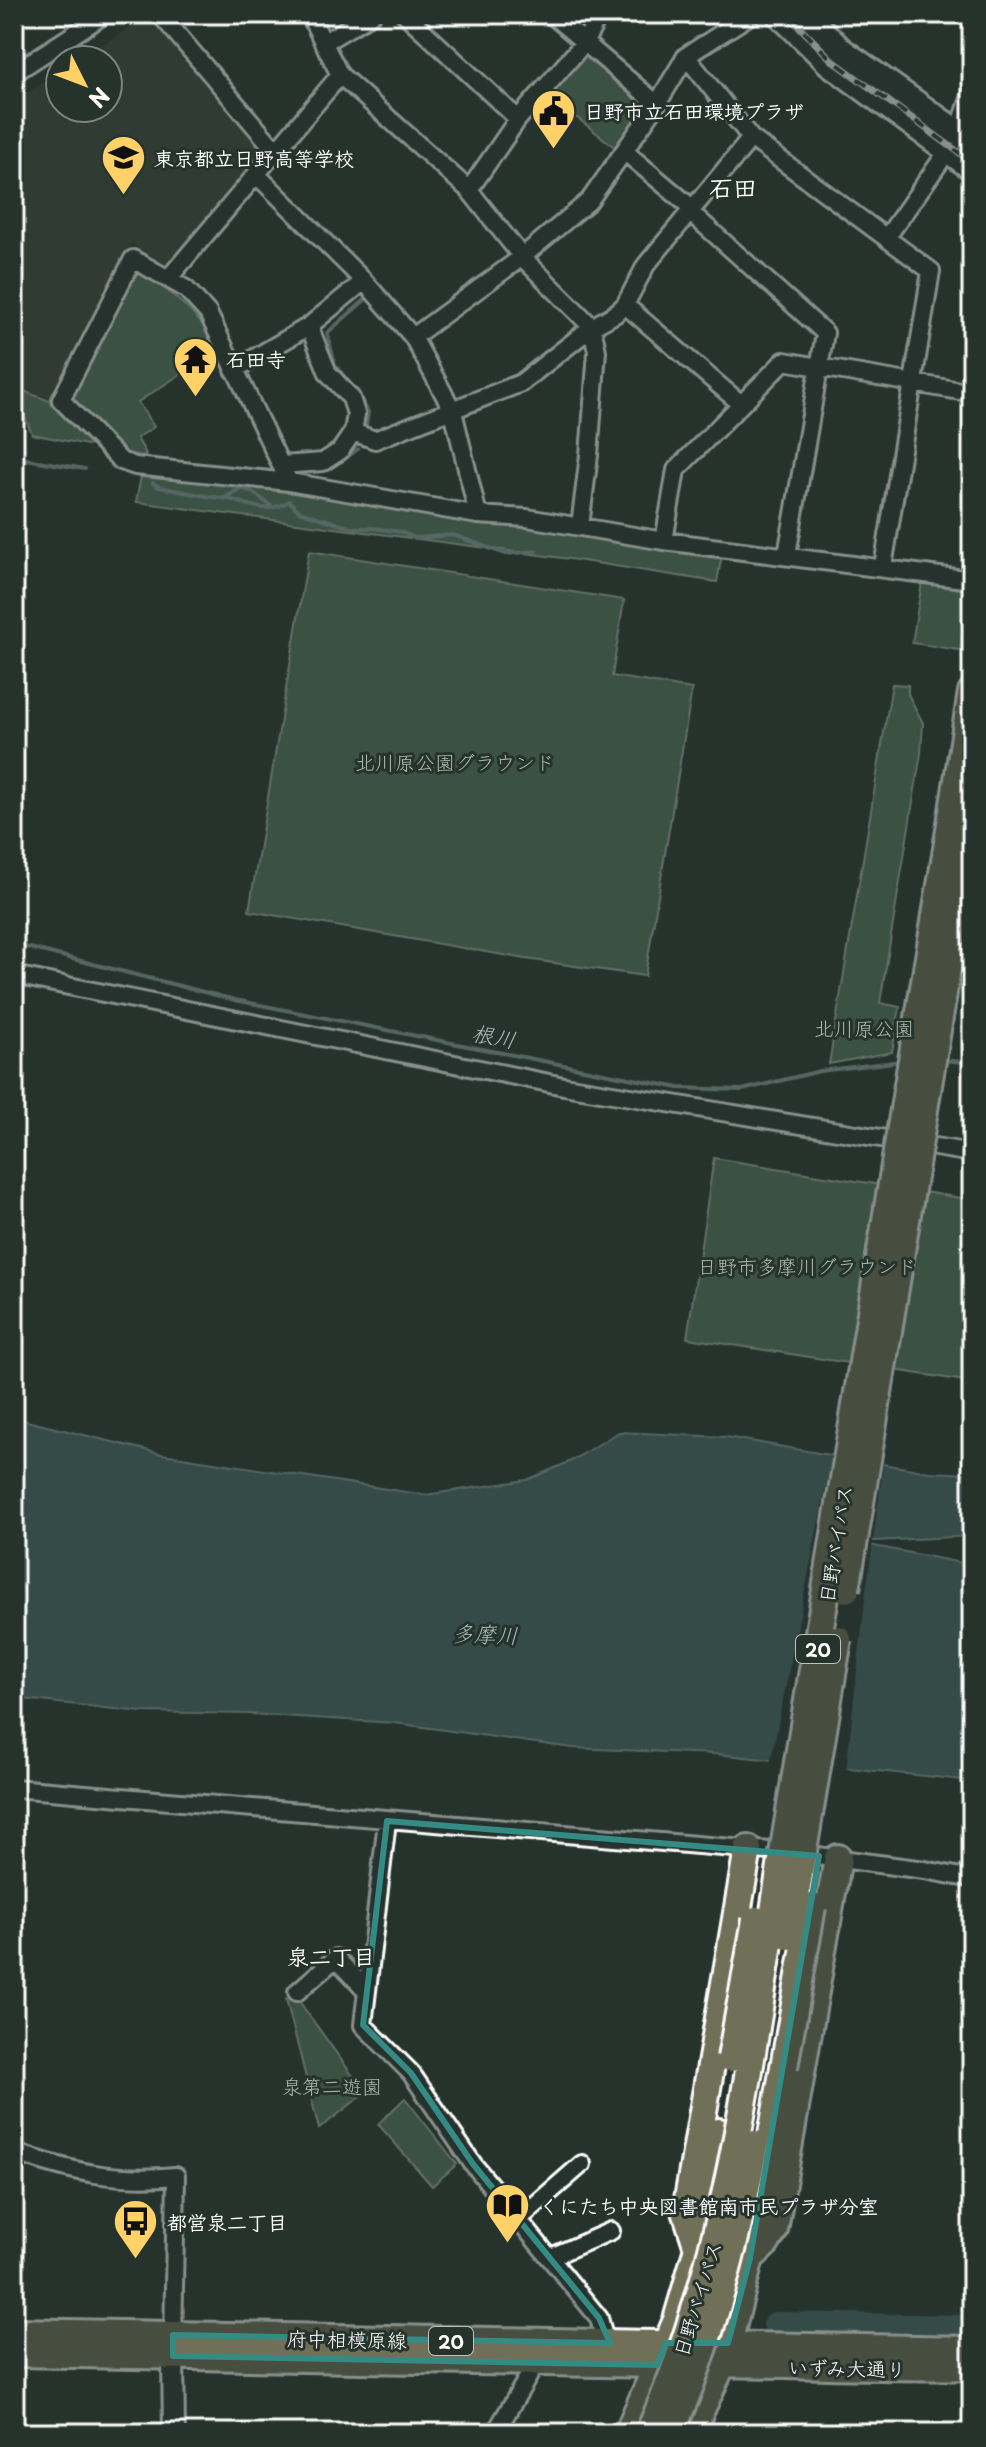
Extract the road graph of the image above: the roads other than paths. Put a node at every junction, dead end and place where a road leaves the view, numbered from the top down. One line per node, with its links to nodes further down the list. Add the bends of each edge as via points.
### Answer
1 (105, 14): 16 (street)
2 (160, 14): 23 (street)
3 (309, 14): 13 (street)
4 (372, 14): 13 (street)
5 (405, 14): 20 (street)
6 (551, 14): 14 (street)
7 (600, 14): 14 (street)
8 (752, 14): 15 (street)
9 (778, 14): 22 (main road, via 829,64)
10 (806, 14): 22 (main road, via 841,49)
11 (965, 14): 12 (street)
12 (972, 21)
13 (323, 43): 17 (street)
14 (584, 43): 19 (street); 20 (street)
15 (686, 56): 19 (street); 21 (street)
16 (14, 73)
17 (340, 75): 23 (street); 27 (street)
18 (972, 93): 22 (street)
19 (657, 104): 24 (street)
20 (518, 119): 27 (street)
21 (751, 138): 28 (street); 29 (street)
22 (959, 143): 25 (main road); 29 (street)
23 (276, 151): 26 (street)
24 (624, 151): 28 (street); 30 (street, via 589,201)
25 (972, 169)
26 (256, 174): 31 (street); 32 (street)
27 (469, 190): 30 (street)
28 (691, 211): 33 (street, via 646,265); 37 (street, via 825,333)
29 (887, 237): 39 (street, via 931,271)
30 (522, 257): 35 (street); 36 (street)
31 (168, 279): 38 (street, via 186,289 208,313); 45 (street, via 133,259 61,400 121,461)
32 (364, 281): 34 (street); 36 (street)
33 (625, 305): 35 (street); 41 (street)
34 (309, 326): 38 (street); 43 (street, via 328,373 351,398 356,414)
35 (592, 327): 42 (street, via 521,383); 47 (street, via 597,351)
36 (413, 337): 42 (street)
37 (819, 367): 39 (street); 41 (street, via 784,361); 49 (street)
38 (234, 370): 44 (street)
39 (913, 384): 40 (street); 50 (street)
40 (972, 393)
41 (741, 404): 48 (street, via 676,470)
42 (453, 411): 43 (street, via 375,440); 46 (street)
43 (353, 432): 44 (street, via 340,451 323,462)
44 (282, 465): 45 (street)
45 (289, 482): 46 (street)
46 (478, 515): 47 (street)
47 (580, 526): 48 (street)
48 (664, 541): 49 (street)
49 (787, 555): 50 (street)
50 (883, 567): 51 (street)
51 (972, 580)
52 (972, 692): 54 (highway, 日野バイパス / 20)
53 (972, 815): 54 (highway, 日野バイパス / 20)
54 (956, 857): 57 (highway, 日野バイパス / 20, bridge, via 879,1257)
55 (14, 975): 56 (street, via 564,1086)
56 (972, 1153)
57 (833, 1613): 69 (highway, bridge, via 790,1745 773,1824); 71 (highway, bridge, via 833,1749 811,1914); 84 (highway, 日野バイパス / 20, bridge, via 785,1841 725,2203 694,2317); 85 (highway, 日野バイパス / 20, bridge, via 746,2192 707,2339)
58 (14, 1788): 59 (street)
59 (387, 1821): 60 (street); 63 (street)
60 (748, 1849): 61 (street); 69 (highway, via 686,2211)
61 (838, 1858): 62 (street); 71 (highway, via 774,2230)
62 (972, 1879)
63 (366, 1990): 64 (street, via 336,1958); 67 (street, via 363,2025 411,2073)
64 (297, 1992)
65 (14, 2152): 74 (street, via 107,2178 176,2176)
66 (582, 2164): 67 (street)
67 (518, 2220): 70 (street)
68 (611, 2231): 70 (street)
69 (698, 2248): 78 (highway)
70 (551, 2257): 73 (street, via 599,2318)
71 (750, 2258): 76 (highway)
72 (14, 2331): 74 (main road, 府中相模原線 / 20)
73 (606, 2343): 74 (main road, 府中相模原線 / 20); 78 (main road, 府中相模原線 / 20)
74 (173, 2346): 77 (main road, 府中相模原線 / 20); 79 (main road, 府中相模原線 / 20); 81 (street)
75 (972, 2349): 76 (main road, いずみ大通り / 20)
76 (726, 2353): 78 (main road, 府中相模原線 / 20); 80 (main road, いずみ大通り / 20, via 778,2367); 86 (highway)
77 (14, 2354)
78 (662, 2354): 79 (main road, 府中相模原線 / 20); 83 (highway)
79 (537, 2362): 82 (street)
80 (972, 2367)
81 (174, 2433)
82 (495, 2433)
83 (628, 2433)
84 (649, 2433)
85 (670, 2433)
86 (690, 2433)

